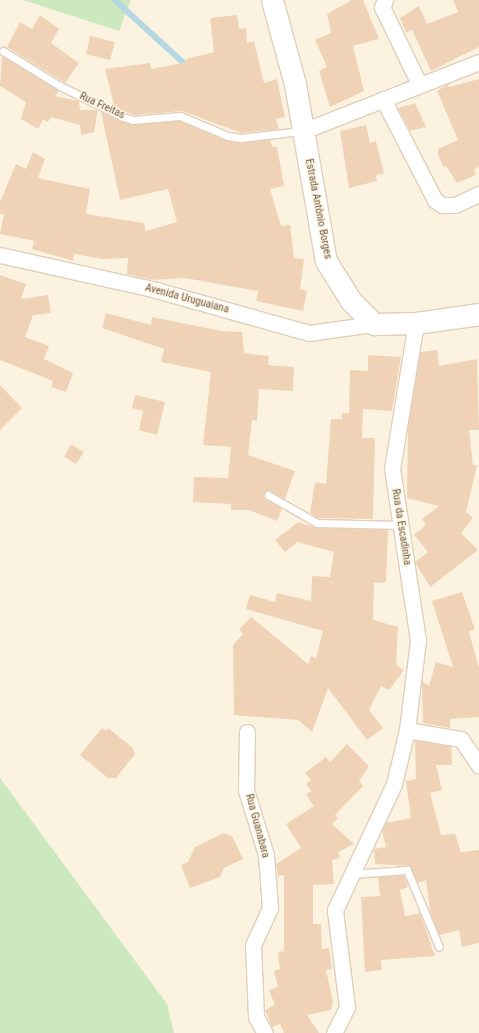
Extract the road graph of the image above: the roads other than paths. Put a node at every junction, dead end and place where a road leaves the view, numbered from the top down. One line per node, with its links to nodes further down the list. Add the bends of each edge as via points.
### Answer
1 (272, 0): 7 (street, Estrada Antônio Borges, via 295,84)
2 (385, 0): 5 (street, via 382,7)
3 (3, 51): 7 (lane, Rua Freitas, via 60,86 133,120 180,116 228,136 241,138)
4 (479, 62): 5 (street)
5 (419, 84): 6 (street)
6 (383, 99): 7 (street); 8 (street, via 435,200 442,205 455,205)
7 (303, 131): 12 (street, Estrada Antônio Borges, via 326,261 351,301)
8 (479, 194)
9 (0, 255): 12 (street, Avenida Uruguaiana, via 156,290 309,333)
10 (479, 314): 11 (street)
11 (416, 323): 12 (street); 14 (street, Rua da Escadinha, via 392,469)
12 (374, 324)
13 (268, 495): 14 (lane, via 317,523)
14 (401, 525): 15 (street, Rua da Escadinha, via 418,640)
15 (407, 730): 17 (street, via 461,739); 18 (street, Rua da Escadinha, via 394,784)
16 (247, 732): 20 (street, Rua Guanabara, via 246,790 266,855 270,908 253,945 256,1017)
17 (479, 766)
18 (352, 874): 19 (lane, via 407,870); 21 (street, Rua da Escadinha, via 335,910 347,1007)
19 (439, 947)
20 (265, 1033)
21 (334, 1033)

